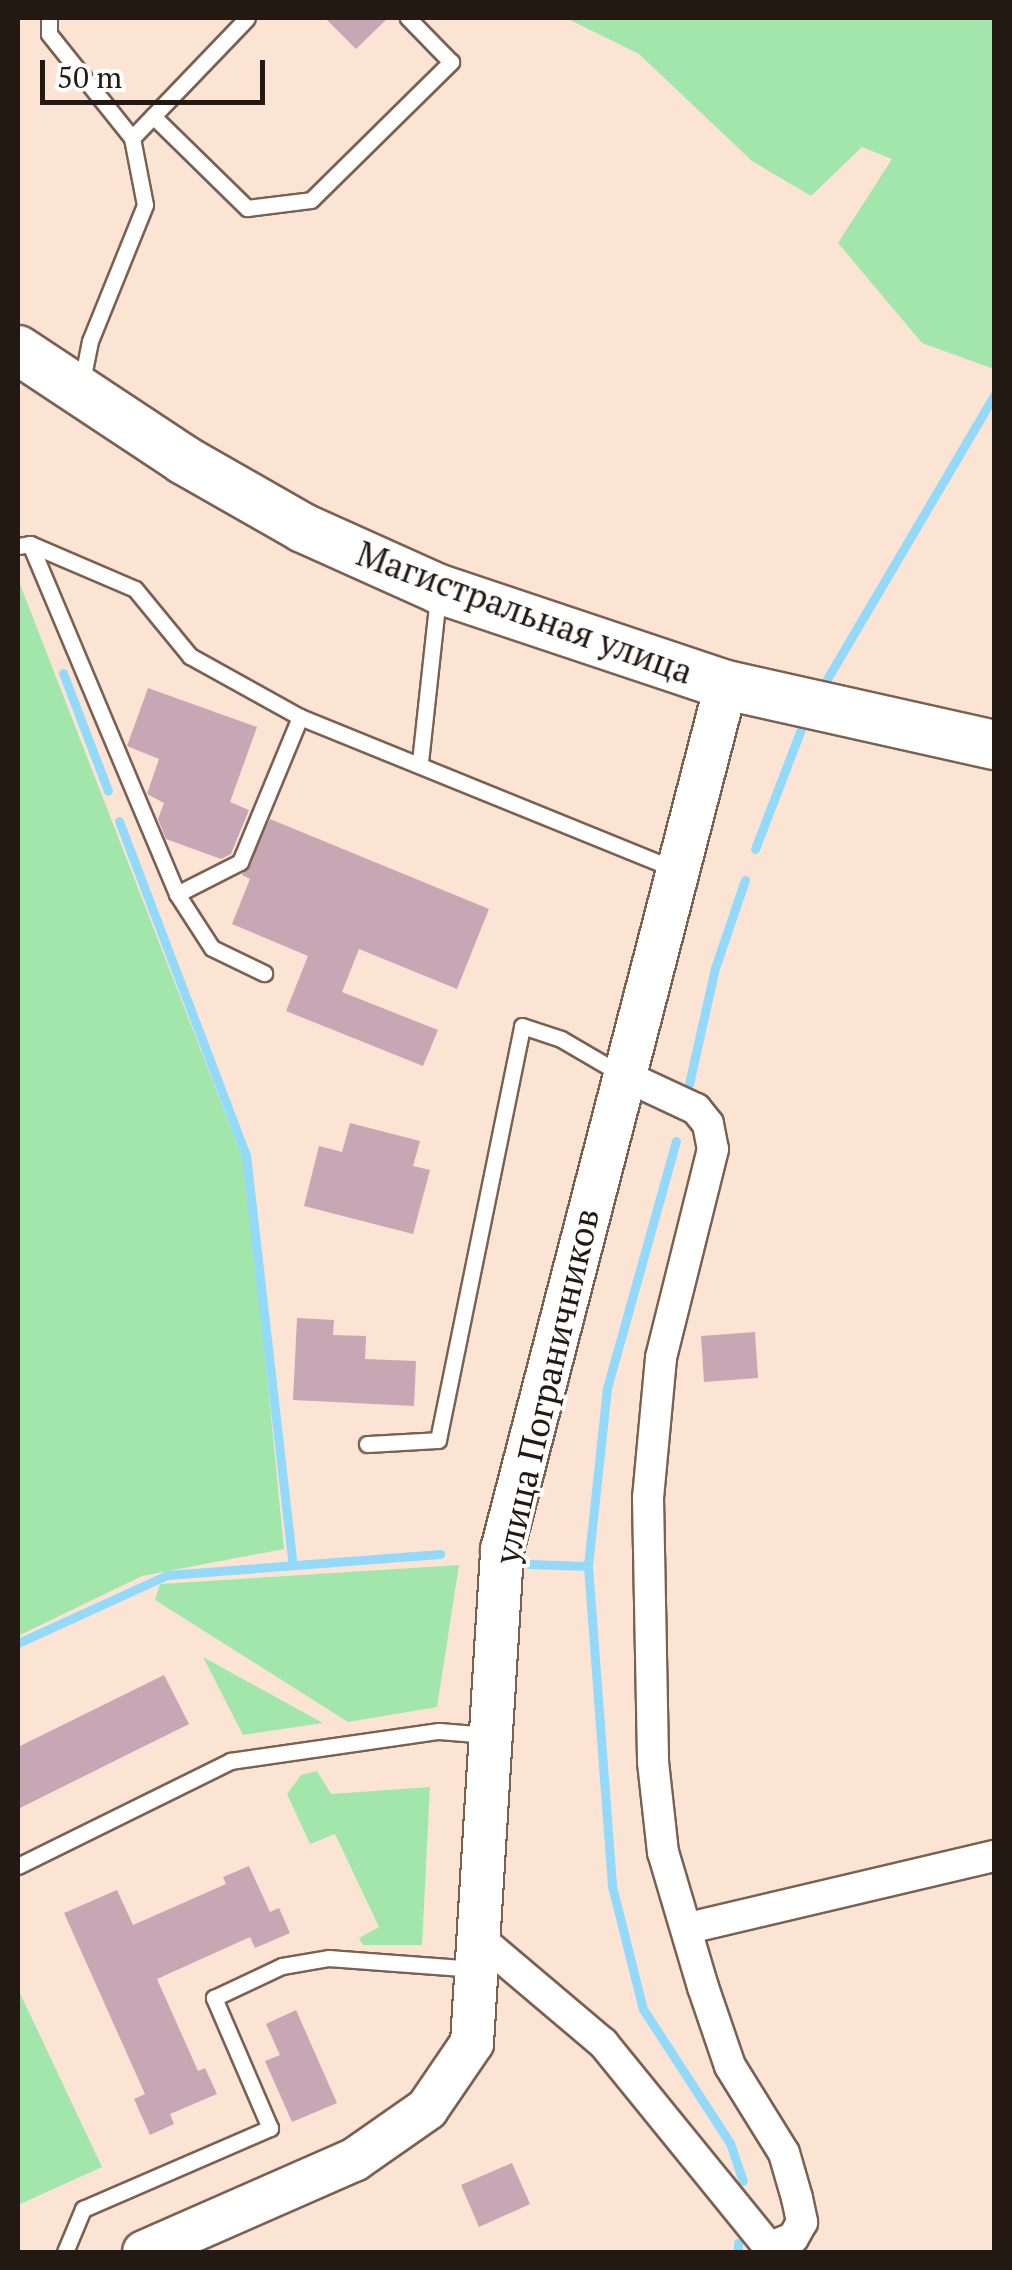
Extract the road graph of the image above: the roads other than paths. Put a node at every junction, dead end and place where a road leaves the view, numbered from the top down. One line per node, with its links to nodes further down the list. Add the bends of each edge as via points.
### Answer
1 (49, 18): 5 (lane, via 49,34)
2 (247, 18): 4 (lane)
3 (408, 18): 4 (lane, via 451,62 311,200 247,208)
4 (153, 116): 5 (lane)
5 (132, 138): 7 (lane, via 145,205 90,341)
6 (18, 350): 7 (main road, Магистральная улица)
7 (80, 394): 9 (main road, Магистральная улица, via 303,528)
8 (24, 545): 11 (lane, via 135,589 190,656); 15 (lane)
9 (439, 589): 10 (main road, Магистральная улица); 13 (lane)
10 (726, 685): 12 (main road, Магистральная улица); 14 (street, улица Пограничников)
11 (300, 717): 13 (lane); 15 (lane, via 240,862)
12 (994, 745)
13 (420, 762): 14 (lane)
14 (678, 870): 17 (street, улица Пограничников)
15 (177, 894): 16 (lane, via 212,948)
16 (264, 973)
17 (621, 1074): 18 (lane, via 561,1038 522,1026 438,1440); 19 (street, улица Пограничников, via 502,1550); 22 (street, via 696,1109 708,1124 712,1150 661,1358 648,1498 653,1762 663,1852)
18 (367, 1444)
19 (492, 1735): 21 (lane, via 439,1731 230,1761); 23 (street, улица Пограничников)
20 (994, 1856): 22 (street)
21 (18, 1866)
22 (689, 1928): 24 (street, via 730,2066 784,2153 798,2198 802,2222 793,2238)
23 (480, 1955): 24 (street, via 604,2043); 25 (lane, via 329,1958 282,1966 214,1998 270,2128 84,2210); 26 (street, улица Пограничников, via 472,2043 427,2110 354,2160)
24 (772, 2250)
25 (65, 2252)
26 (144, 2252)

